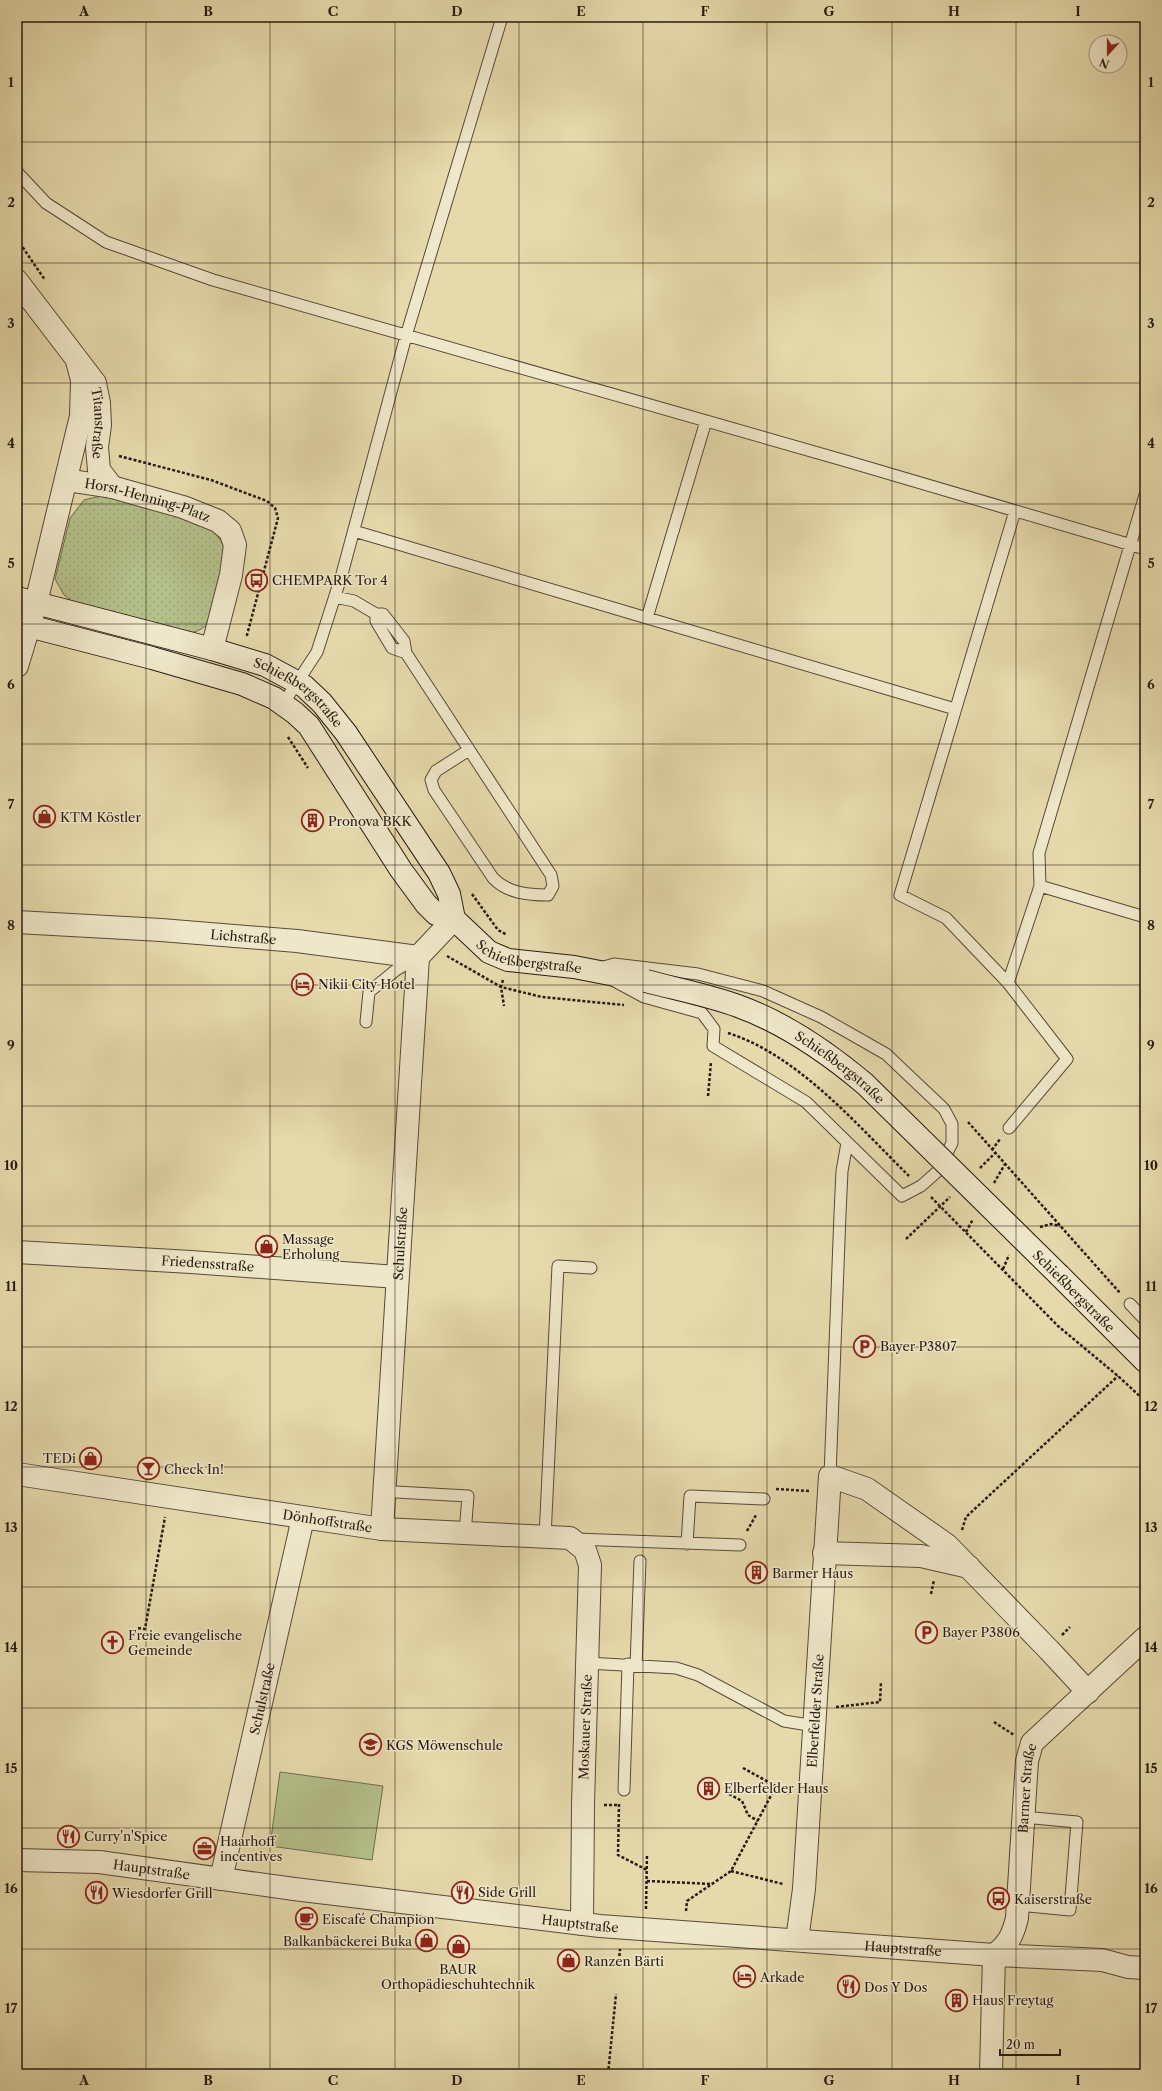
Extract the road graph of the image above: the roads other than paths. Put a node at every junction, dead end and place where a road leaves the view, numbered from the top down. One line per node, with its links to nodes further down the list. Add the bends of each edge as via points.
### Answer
1 (502, 17): 4 (lane)
2 (17, 172): 4 (lane, via 46,203 106,242 213,280)
3 (17, 281): 5 (street, Titanstraße)
4 (406, 336): 6 (lane); 11 (lane)
5 (77, 361): 7 (street, Titanstraße, via 82,380 81,416); 8 (street, Titanstraße, via 95,383 99,403 99,470)
6 (706, 421): 10 (lane); 16 (lane)
7 (66, 480): 8 (street, Horst-Henning-Platz); 15 (street, Horst-Henning-Platz)
8 (112, 487): 18 (street, Horst-Henning-Platz, via 218,521 230,531 235,546 231,575)
9 (1145, 495): 12 (lane)
10 (1015, 511): 12 (lane); 22 (lane)
11 (354, 531): 14 (lane); 16 (lane)
12 (1130, 545): 13 (lane); 24 (lane, via 1039,853)
13 (1145, 549)
14 (335, 597): 20 (lane, via 318,652); 23 (lane, via 354,601 376,614 376,621 392,648 406,653)
15 (26, 601): 17 (street, Horst-Henning-Platz); 18 (street, Schießbergstraße)
16 (647, 618): 22 (lane)
17 (23, 625): 18 (street, Schießbergstraße); 19 (street, Horst-Henning-Platz)
18 (203, 660): 20 (street, Schießbergstraße, via 265,665); 21 (street, Schießbergstraße, via 242,684)
19 (17, 666)
20 (298, 682): 21 (lane); 26 (street, Schießbergstraße, via 322,703 364,760 438,873 449,894)
21 (283, 704): 26 (street, Schießbergstraße, via 309,726 401,870 426,904 436,914)
22 (955, 709): 30 (lane, via 900,895 946,918)
23 (469, 750): 23 (lane, via 551,875 553,886 548,895 529,895 501,887 434,790 431,780 436,771)
24 (1040, 886): 25 (lane); 30 (lane)
25 (1145, 917)
26 (454, 919): 28 (street); 29 (street, Schießbergstraße, via 489,952 508,960)
27 (17, 922): 28 (street, Lichstraße, via 161,930)
28 (424, 951): 31 (lane, via 369,992); 36 (street, Schulstraße)
29 (594, 970): 33 (lane, via 644,997 702,1013 714,1029 713,1046 795,1093 825,1119); 33 (lane, via 614,964 698,974 763,991 821,1016 886,1054 944,1109 952,1124 952,1142 938,1171 921,1186 902,1196); 39 (street, Schießbergstraße, bridge, via 738,1006 784,1027 835,1059 865,1084)
30 (1008, 983): 32 (lane, via 1067,1058)
31 (366, 1022)
32 (1009, 1128)
33 (847, 1143): 41 (lane, via 842,1171)
34 (17, 1252): 36 (street, Friedensstraße)
35 (591, 1268): 47 (lane, via 558,1266)
36 (398, 1277): 45 (street, Schulstraße)
37 (1130, 1304): 38 (lane)
38 (1145, 1320)
39 (1145, 1361)
40 (17, 1474): 44 (street, Dönhoffstraße)
41 (830, 1476): 51 (street, Elberfelder Straße); 53 (street, via 867,1489 948,1545)
42 (396, 1492): 46 (lane, via 468,1496)
43 (764, 1500): 49 (lane, via 690,1496)
44 (303, 1518): 45 (street, Dönhoffstraße); 62 (street, Schulstraße)
45 (382, 1529): 46 (street, Dönhoffstraße)
46 (465, 1534): 47 (street, Dönhoffstraße)
47 (545, 1537): 48 (street, Dönhoffstraße)
48 (570, 1538): 49 (lane, Dönhoffstraße); 55 (street, Moskauer Straße, via 585,1550 590,1565)
49 (687, 1544): 50 (lane, Dönhoffstraße)
50 (740, 1545)
51 (824, 1553): 53 (street, via 921,1556); 58 (street, Elberfelder Straße)
52 (640, 1561): 56 (lane)
53 (972, 1568): 57 (street)
54 (1145, 1638): 57 (street, Barmer Straße)
55 (587, 1663): 56 (lane); 64 (street, Moskauer Straße)
56 (632, 1664): 58 (lane, via 676,1668 698,1675 784,1721); 59 (lane)
57 (1088, 1692): 60 (street, Barmer Straße, via 1032,1744 1027,1761)
58 (815, 1718): 65 (street, Elberfelder Straße, via 804,1889)
59 (624, 1790)
60 (1023, 1817): 63 (street, Barmer Straße); 63 (lane, via 1077,1822 1070,1910)
61 (17, 1860): 62 (street, Hauptstraße, via 99,1862)
62 (221, 1879): 64 (street, Hauptstraße)
63 (1018, 1906): 66 (street, Barmer Straße, via 1013,1935 1004,1948)
64 (582, 1924): 65 (street, Hauptstraße)
65 (797, 1940): 66 (street, Hauptstraße)
66 (994, 1955): 67 (street, Hauptstraße, via 1102,1960 1128,1967); 68 (street)
67 (1145, 1968)
68 (991, 2074)

